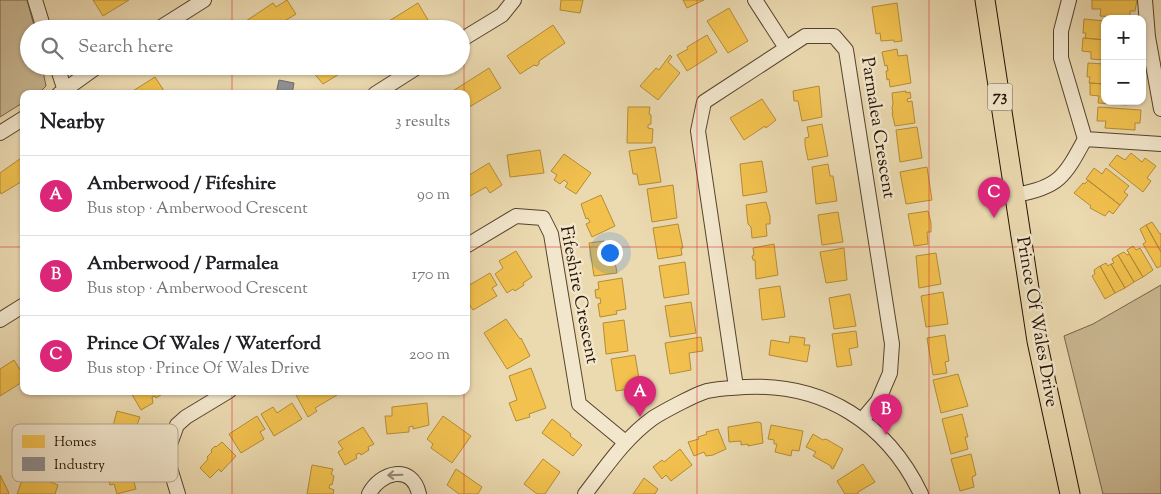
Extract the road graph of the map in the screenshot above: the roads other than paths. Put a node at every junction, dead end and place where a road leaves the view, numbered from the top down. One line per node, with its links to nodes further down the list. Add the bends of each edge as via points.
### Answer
1 (35, 0): 8 (street)
2 (204, 0): 9 (street)
3 (514, 0): 10 (street, via 502,15)
4 (755, 0): 11 (street)
5 (985, 0): 23 (main road, Prince Of Wales Drive / 73)
6 (1069, 0): 21 (street, via 1061,31 1061,58)
7 (1145, 0): 18 (street)
8 (41, 20)
9 (172, 20)
10 (470, 35)
11 (786, 48): 27 (street, Parmalea Crescent, via 704,102 698,131); 29 (street, Parmalea Crescent, via 805,36 834,36 846,50 892,344 890,373 878,401)
12 (59, 75): 15 (street)
13 (86, 75): 16 (street)
14 (405, 75): 17 (street)
15 (63, 90)
16 (66, 90)
17 (381, 90)
18 (1161, 110)
19 (20, 120): 20 (street)
20 (0, 133)
21 (1085, 139): 22 (street); 23 (street, via 1074,160 1054,184 1036,192)
22 (1161, 144)
23 (1015, 195): 38 (main road, Prince Of Wales Drive / 73, via 1037,341)
24 (470, 244): 31 (street, Fifeshire Crescent, via 516,216 543,218 551,234 578,404)
25 (20, 308): 26 (street)
26 (0, 320)
27 (736, 388): 29 (street, via 768,386 797,390 829,400); 31 (street, via 707,391 653,418)
28 (223, 395): 30 (street)
29 (862, 420): 33 (street, via 880,434 901,459)
30 (178, 424)
31 (626, 442): 37 (street)
32 (174, 482): 34 (street)
33 (916, 492)
34 (178, 494)
35 (369, 494): 36 (street, one-way to 35, via 413,481 395,473 380,480)
36 (419, 494)
37 (585, 494)
38 (1070, 494)

